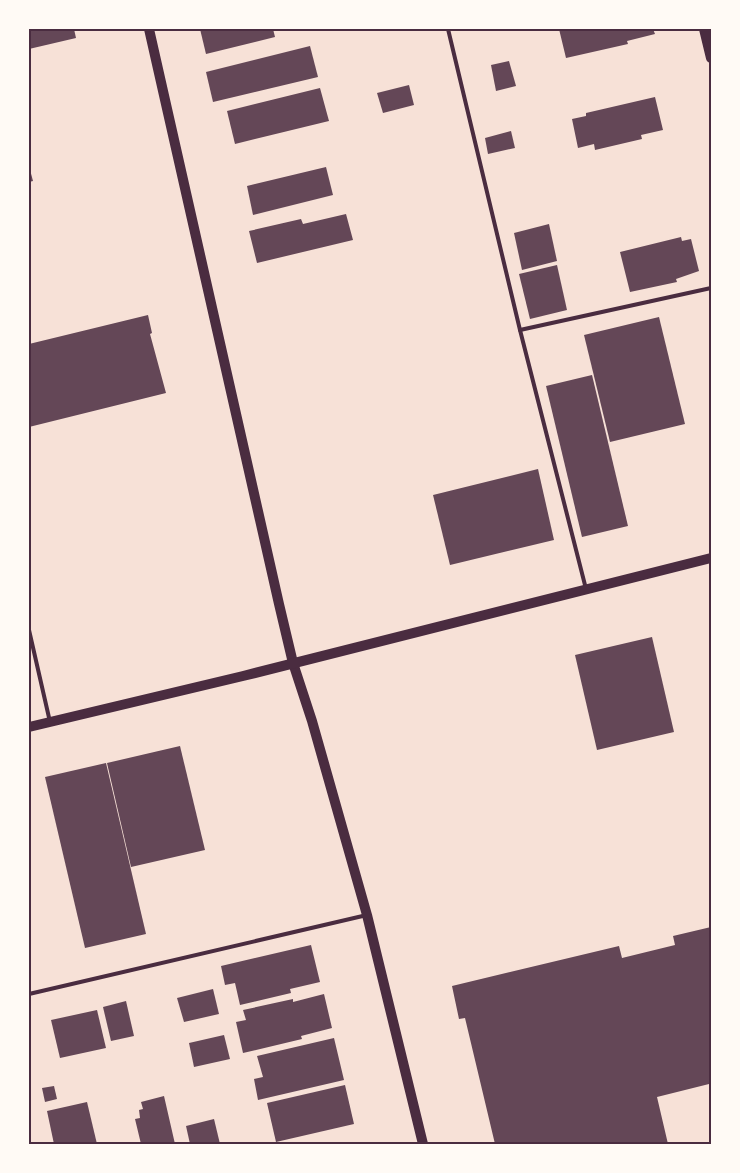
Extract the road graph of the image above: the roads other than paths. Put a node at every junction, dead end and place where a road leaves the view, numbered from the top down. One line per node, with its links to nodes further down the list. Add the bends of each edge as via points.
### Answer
1 (148, 29): 10 (main road)
2 (448, 29): 6 (lane)
3 (704, 29): 4 (main road)
4 (711, 58)
5 (711, 288): 6 (lane)
6 (520, 330): 8 (lane)
7 (711, 558): 8 (main road)
8 (586, 589): 10 (main road)
9 (29, 630): 11 (lane)
10 (293, 663): 11 (main road); 13 (main road)
11 (50, 722): 12 (main road)
12 (29, 727)
13 (367, 914): 14 (lane); 15 (main road)
14 (29, 994)
15 (423, 1144)

